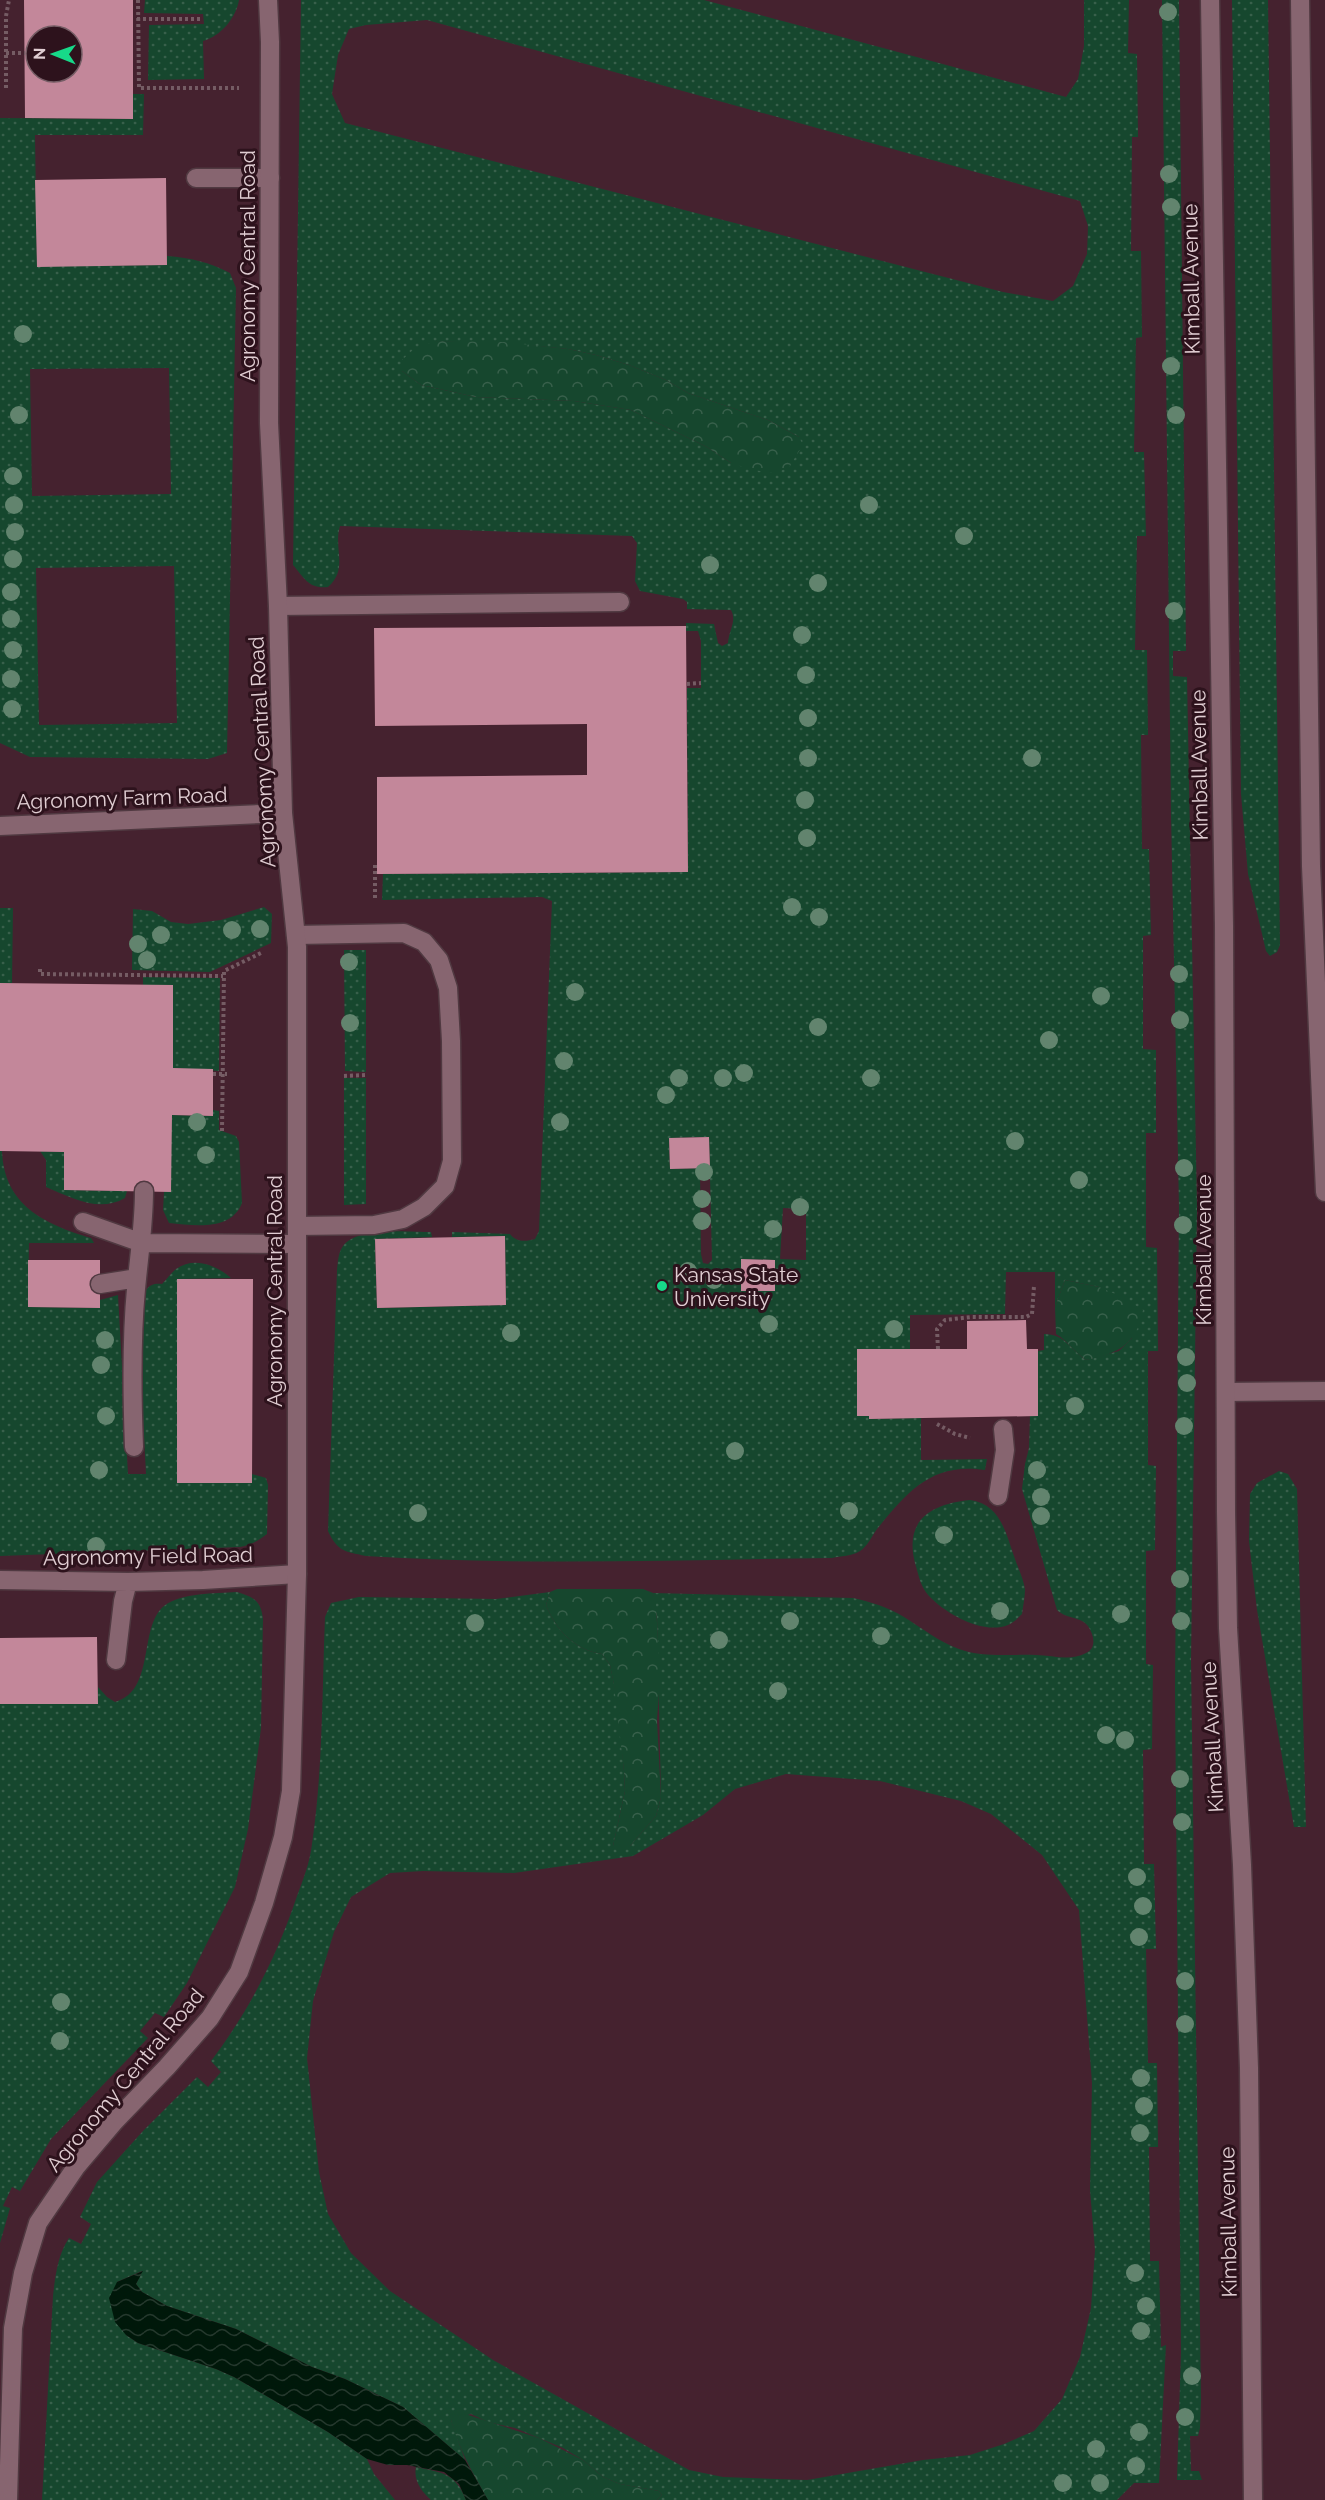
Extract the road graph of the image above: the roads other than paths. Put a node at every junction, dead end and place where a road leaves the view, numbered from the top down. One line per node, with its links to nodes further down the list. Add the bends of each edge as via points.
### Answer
1 (268, 0): 5 (main road, Agronomy Central Road)
2 (1210, 0): 18 (main road, Kimball Avenue, via 1224,938)
3 (1300, 0): 12 (main road, via 1311,866)
4 (196, 178): 5 (main road)
5 (270, 178): 7 (main road, Agronomy Central Road, via 269,423)
6 (620, 602): 7 (main road)
7 (278, 606): 8 (main road, Agronomy Central Road)
8 (283, 813): 9 (main road, Agronomy Farm Road); 10 (main road, Agronomy Central Road)
9 (0, 826)
10 (296, 935): 14 (main road, Agronomy Central Road); 14 (main road, via 404,933 424,942 439,960 448,988 451,1030 452,1161 445,1186 424,1207 403,1219)
11 (144, 1191): 15 (main road)
12 (1325, 1192)
13 (82, 1222): 15 (main road)
14 (296, 1235): 15 (main road); 23 (main road, Agronomy Central Road)
15 (142, 1243): 16 (main road)
16 (137, 1278): 17 (main road); 21 (main road)
17 (100, 1284)
18 (1226, 1392): 19 (main road); 28 (main road, Kimball Avenue, via 1228,1628 1249,2068)
19 (1325, 1392)
20 (1003, 1429): 22 (main road, via 1003,1477)
21 (134, 1447)
22 (998, 1497)
23 (297, 1574): 25 (main road, Agronomy Field Road); 27 (main road, Agronomy Central Road, via 291,1791 283,1837 264,1903 239,1972 210,2018 76,2167 38,2223 14,2328)
24 (0, 1580): 25 (main road, Agronomy Field Road)
25 (128, 1582): 26 (main road)
26 (116, 1660)
27 (8, 2500)
28 (1253, 2500)

